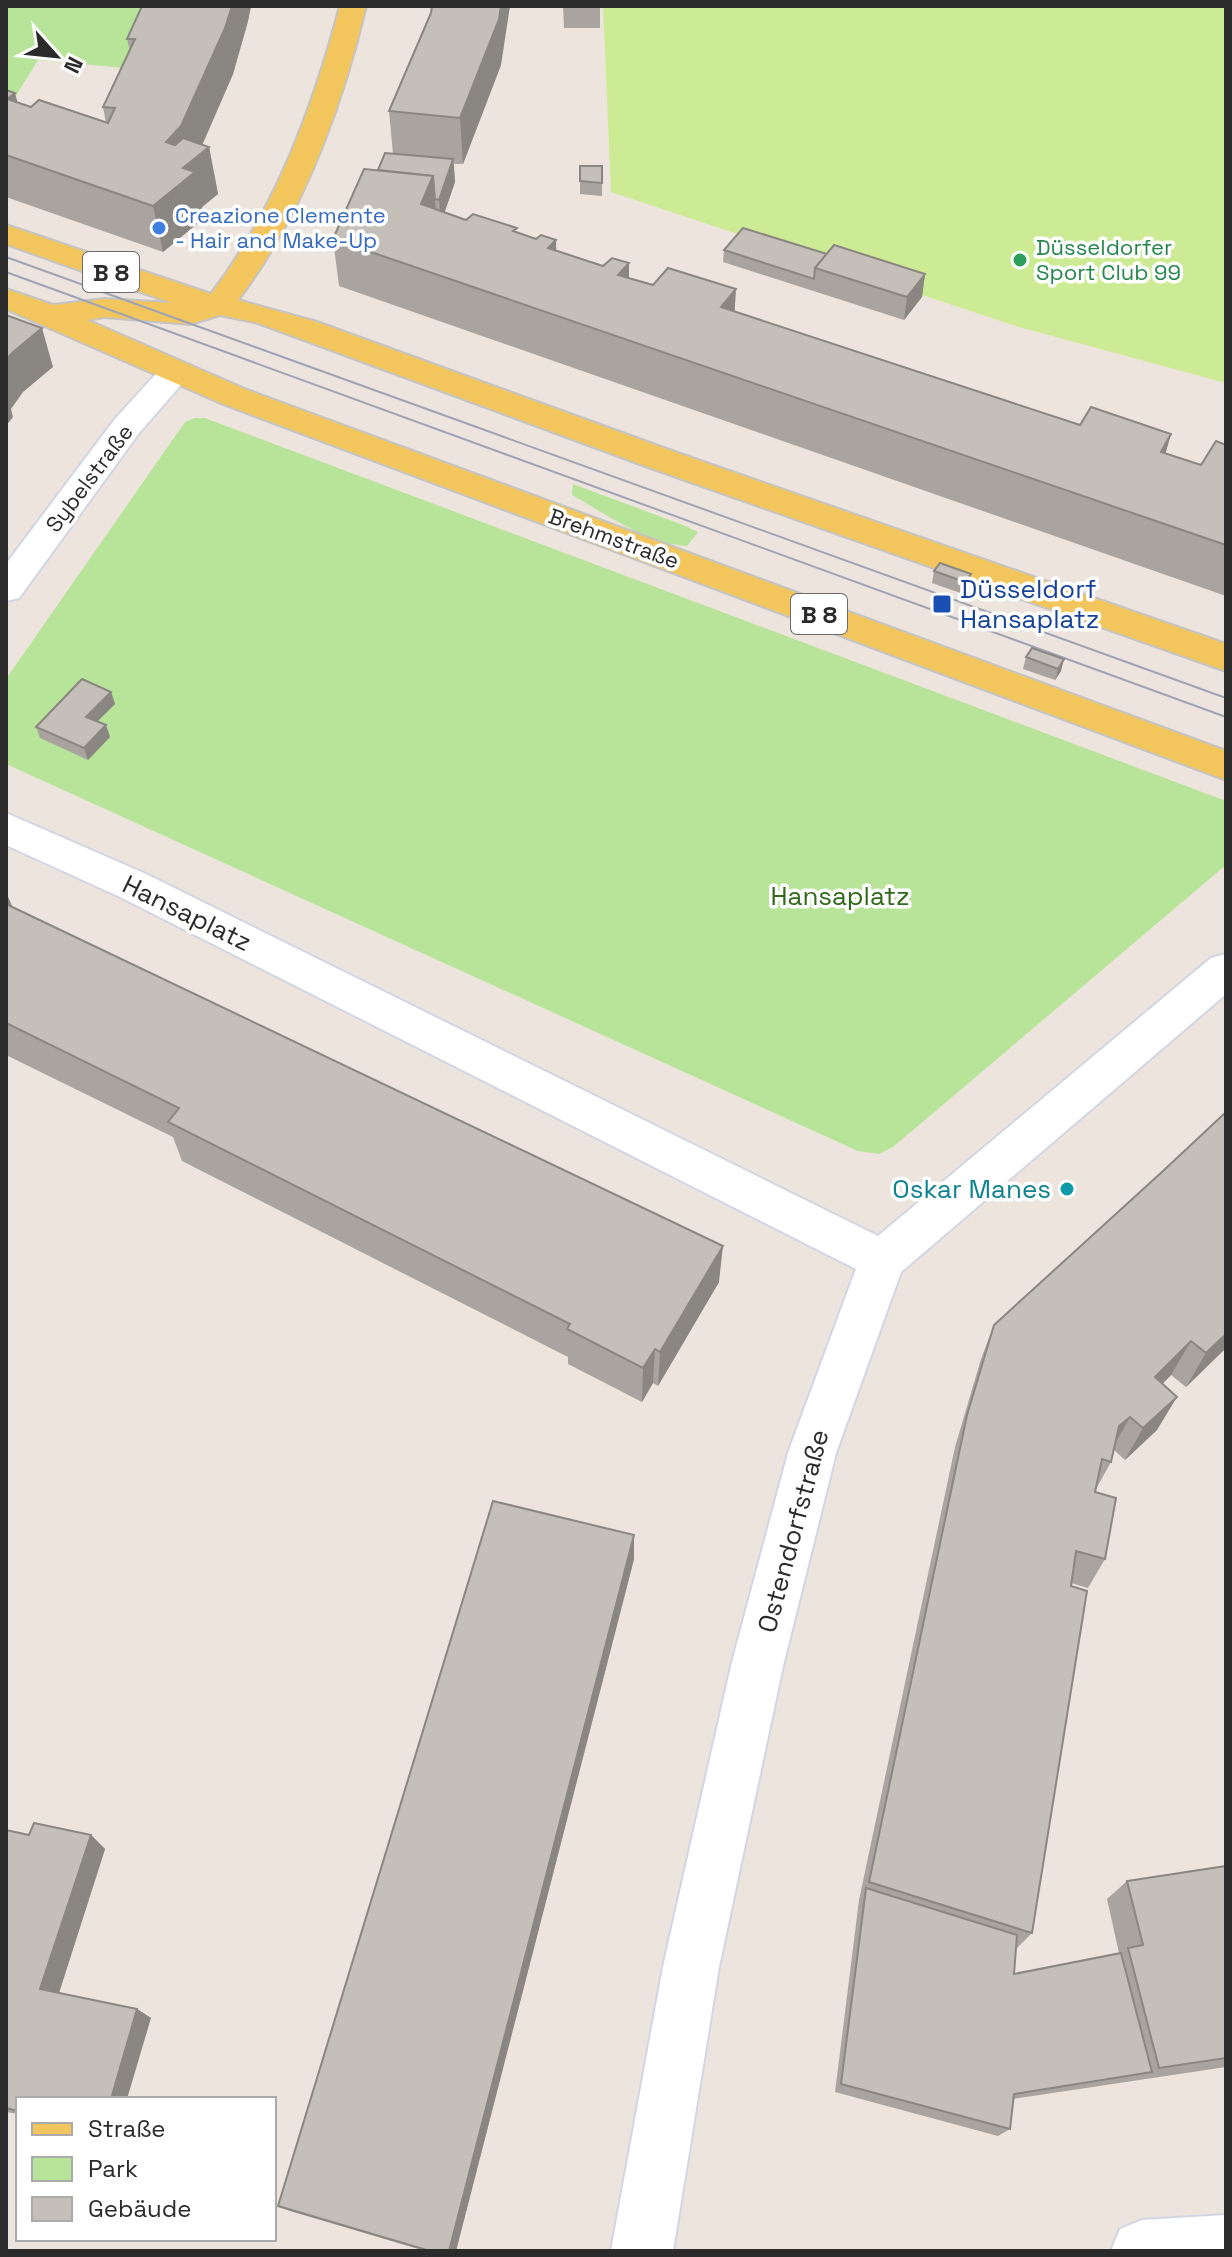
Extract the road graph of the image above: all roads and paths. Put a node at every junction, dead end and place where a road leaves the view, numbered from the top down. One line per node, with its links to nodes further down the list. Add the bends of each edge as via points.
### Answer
1 (353, 6): 4 (main road, via 303,163 247,267)
2 (6, 234): 4 (main road, B 8, via 147,286)
3 (6, 298): 5 (main road, Brehmstraße / B 8)
4 (218, 305): 5 (main road, via 190,314 105,308); 8 (main road, B 8, via 306,329)
5 (50, 315): 6 (main road, Brehmstraße / B 8)
6 (176, 371): 7 (street, Sybelstraße, via 127,426); 9 (main road, Brehmstraße / B 8)
7 (6, 589)
8 (1226, 658)
9 (1226, 766)
10 (6, 828): 12 (street, Hansaplatz, via 146,892)
11 (1226, 970): 12 (street, Ostendorfstraße)
12 (882, 1260): 14 (street, Ostendorfstraße, via 812,1453 757,1666 691,1967)
13 (1226, 2246): 15 (street)
14 (642, 2251)
15 (1142, 2251)

